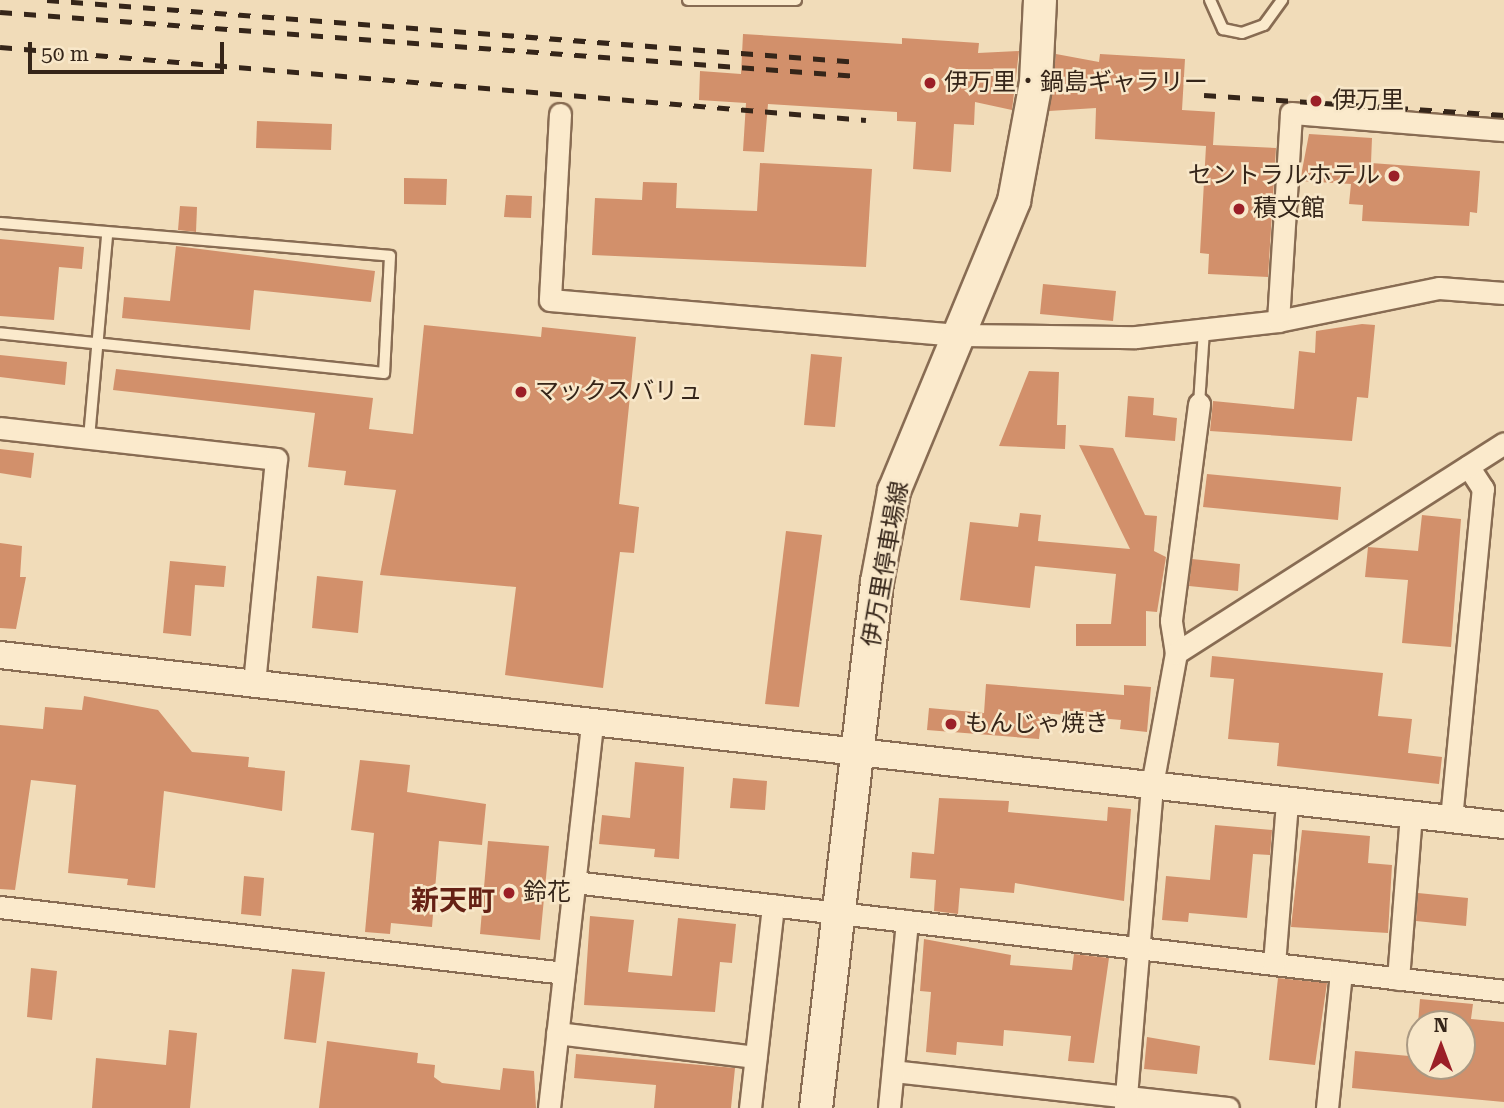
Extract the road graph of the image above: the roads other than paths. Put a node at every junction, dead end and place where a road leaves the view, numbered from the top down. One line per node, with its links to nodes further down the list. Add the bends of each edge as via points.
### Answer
1 (688, 0): 2 (lane)
2 (796, 0)
3 (1040, 0): 14 (main road, 伊万里停車場線, via 1036,82 1014,201)
4 (1210, 0): 5 (lane, via 1223,29 1242,33 1264,25)
5 (1279, 1)
6 (561, 114): 14 (street, via 550,300)
7 (1504, 130): 11 (street, via 1291,113)
8 (0, 223): 9 (lane)
9 (107, 236): 15 (lane); 15 (lane, via 390,256 384,373)
10 (1504, 293): 11 (street, via 1439,288)
11 (1278, 321): 12 (street)
12 (1204, 331): 14 (street); 16 (lane)
13 (0, 333): 15 (lane)
14 (961, 335): 25 (main road, 伊万里停車場線, via 894,491)
15 (97, 344): 18 (lane)
16 (1199, 404): 21 (street, via 1171,620)
17 (0, 428): 18 (street)
18 (89, 438): 23 (street, via 276,459)
19 (1504, 443): 20 (street)
20 (1468, 466): 21 (street); 29 (street, via 1483,489)
21 (1176, 653): 26 (street)
22 (0, 655): 23 (street)
23 (254, 684): 24 (street)
24 (592, 722): 25 (street); 31 (street)
25 (858, 752): 26 (street); 34 (main road, 伊万里停車場線)
26 (1153, 785): 27 (street); 36 (street)
27 (1287, 801): 28 (street); 37 (street)
28 (1411, 815): 29 (street); 40 (street)
29 (1451, 819): 30 (street)
30 (1504, 825)
31 (574, 882): 32 (street); 39 (street)
32 (773, 905): 34 (street); 43 (street)
33 (0, 907): 39 (street)
34 (839, 913): 35 (street); 48 (main road, 伊万里停車場線)
35 (907, 921): 36 (street); 44 (street)
36 (1138, 948): 37 (street); 45 (street)
37 (1274, 964): 38 (street)
38 (1341, 972): 40 (street); 51 (street)
39 (564, 973): 42 (street)
40 (1398, 978): 41 (street)
41 (1504, 991)
42 (557, 1033): 43 (street); 46 (street)
43 (756, 1057): 47 (street)
44 (893, 1071): 45 (street); 49 (street)
45 (1124, 1101): 50 (street)
46 (549, 1108)
47 (750, 1108)
48 (816, 1108)
49 (889, 1108)
50 (1228, 1108)
51 (1326, 1108)

